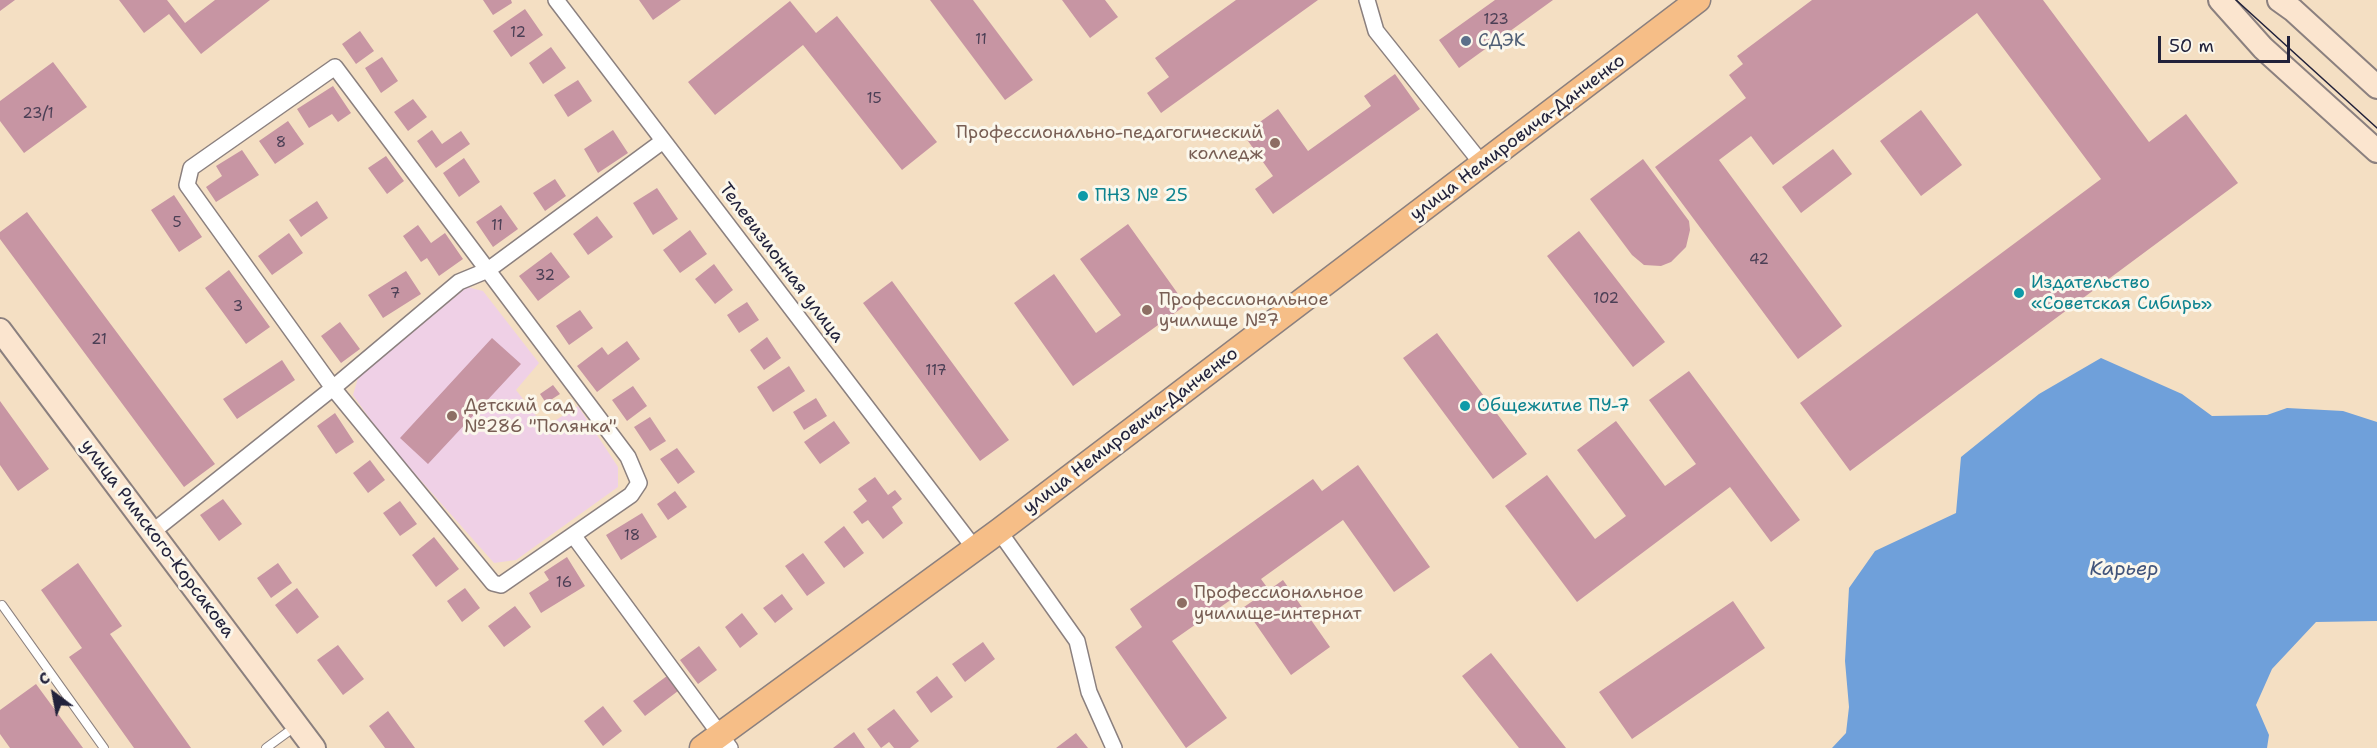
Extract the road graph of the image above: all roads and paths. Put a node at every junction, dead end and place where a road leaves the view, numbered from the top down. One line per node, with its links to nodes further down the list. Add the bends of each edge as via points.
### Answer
1 (556, 0): 7 (street, Телевизионная улица)
2 (1367, 0): 9 (street, via 1376,31)
3 (1698, 0): 9 (main road, улица Немировича-Данченко)
4 (2220, 0): 8 (street, via 2263,48)
5 (2278, 0): 6 (street)
6 (2377, 87)
7 (663, 141): 10 (street); 16 (street, Телевизионная улица)
8 (2377, 151)
9 (1484, 165): 13 (main road, улица Немировича-Данченко)
10 (488, 270): 12 (street, via 459,282); 12 (street, via 335,67 191,168 187,184); 15 (street, via 628,457 639,483 631,495)
11 (0, 330): 14 (street, улица Римского-Корсакова)
12 (333, 388): 14 (street); 15 (street, via 493,583 501,585)
13 (999, 531): 16 (main road, улица Немировича-Данченко); 23 (street, via 1077,642 1089,693)
14 (151, 533): 18 (street, улица Римского-Корсакова)
15 (573, 535): 19 (street)
16 (975, 549): 19 (main road, улица Немировича-Данченко)
17 (2, 605): 20 (lane)
18 (297, 726): 21 (lane); 22 (street, улица Римского-Корсакова)
19 (717, 744)
20 (104, 748)
21 (266, 748)
22 (314, 748)
23 (1114, 748)

